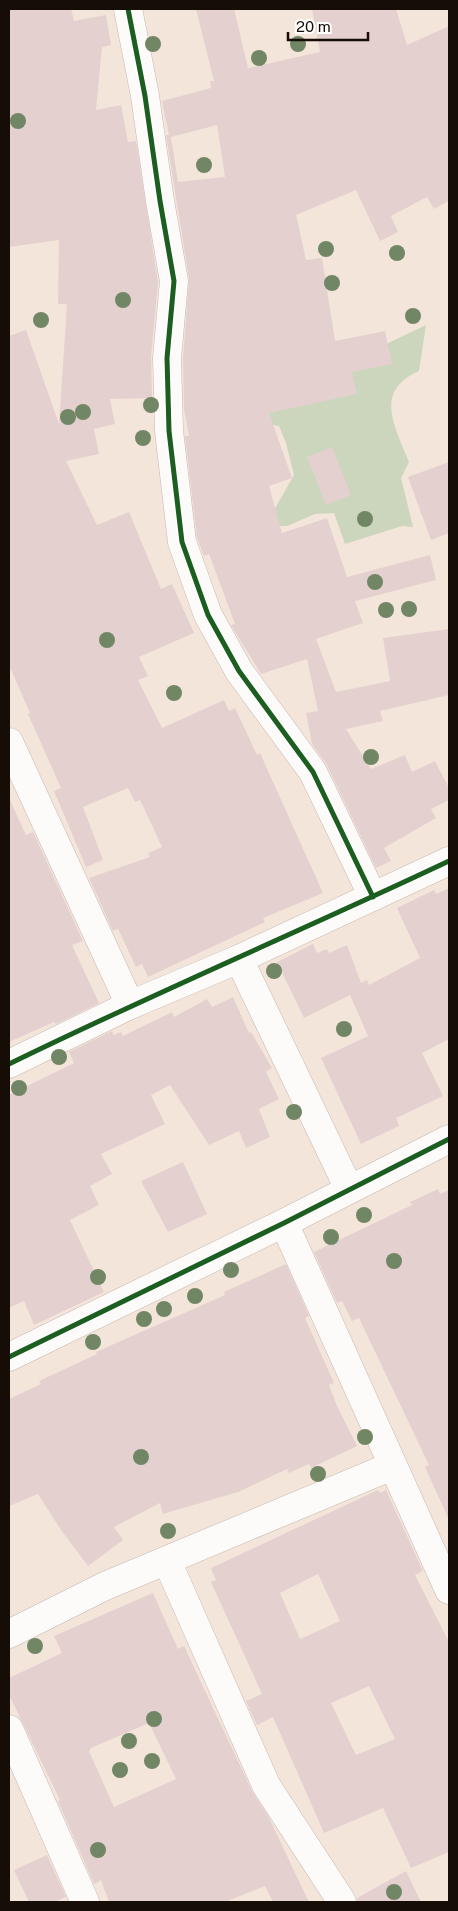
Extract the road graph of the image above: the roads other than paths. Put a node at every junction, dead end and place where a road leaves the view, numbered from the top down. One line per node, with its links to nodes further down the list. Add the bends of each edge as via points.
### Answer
1 (128, 9): 4 (street, via 174,282 167,358 169,430 182,542 208,615 239,671 313,772)
2 (9, 742): 6 (street)
3 (449, 861): 4 (street)
4 (373, 897): 5 (street)
5 (239, 959): 6 (street); 9 (street)
6 (130, 1005): 7 (street)
7 (9, 1064)
8 (449, 1139): 9 (street)
9 (349, 1189): 10 (street)
10 (284, 1223): 11 (street); 12 (street)
11 (9, 1357)
12 (392, 1466): 13 (street); 14 (street)
13 (167, 1561): 15 (street, via 105,1586); 18 (street, via 266,1785)
14 (449, 1590)
15 (9, 1634)
16 (9, 1730): 17 (street)
17 (85, 1902)
18 (342, 1902)

